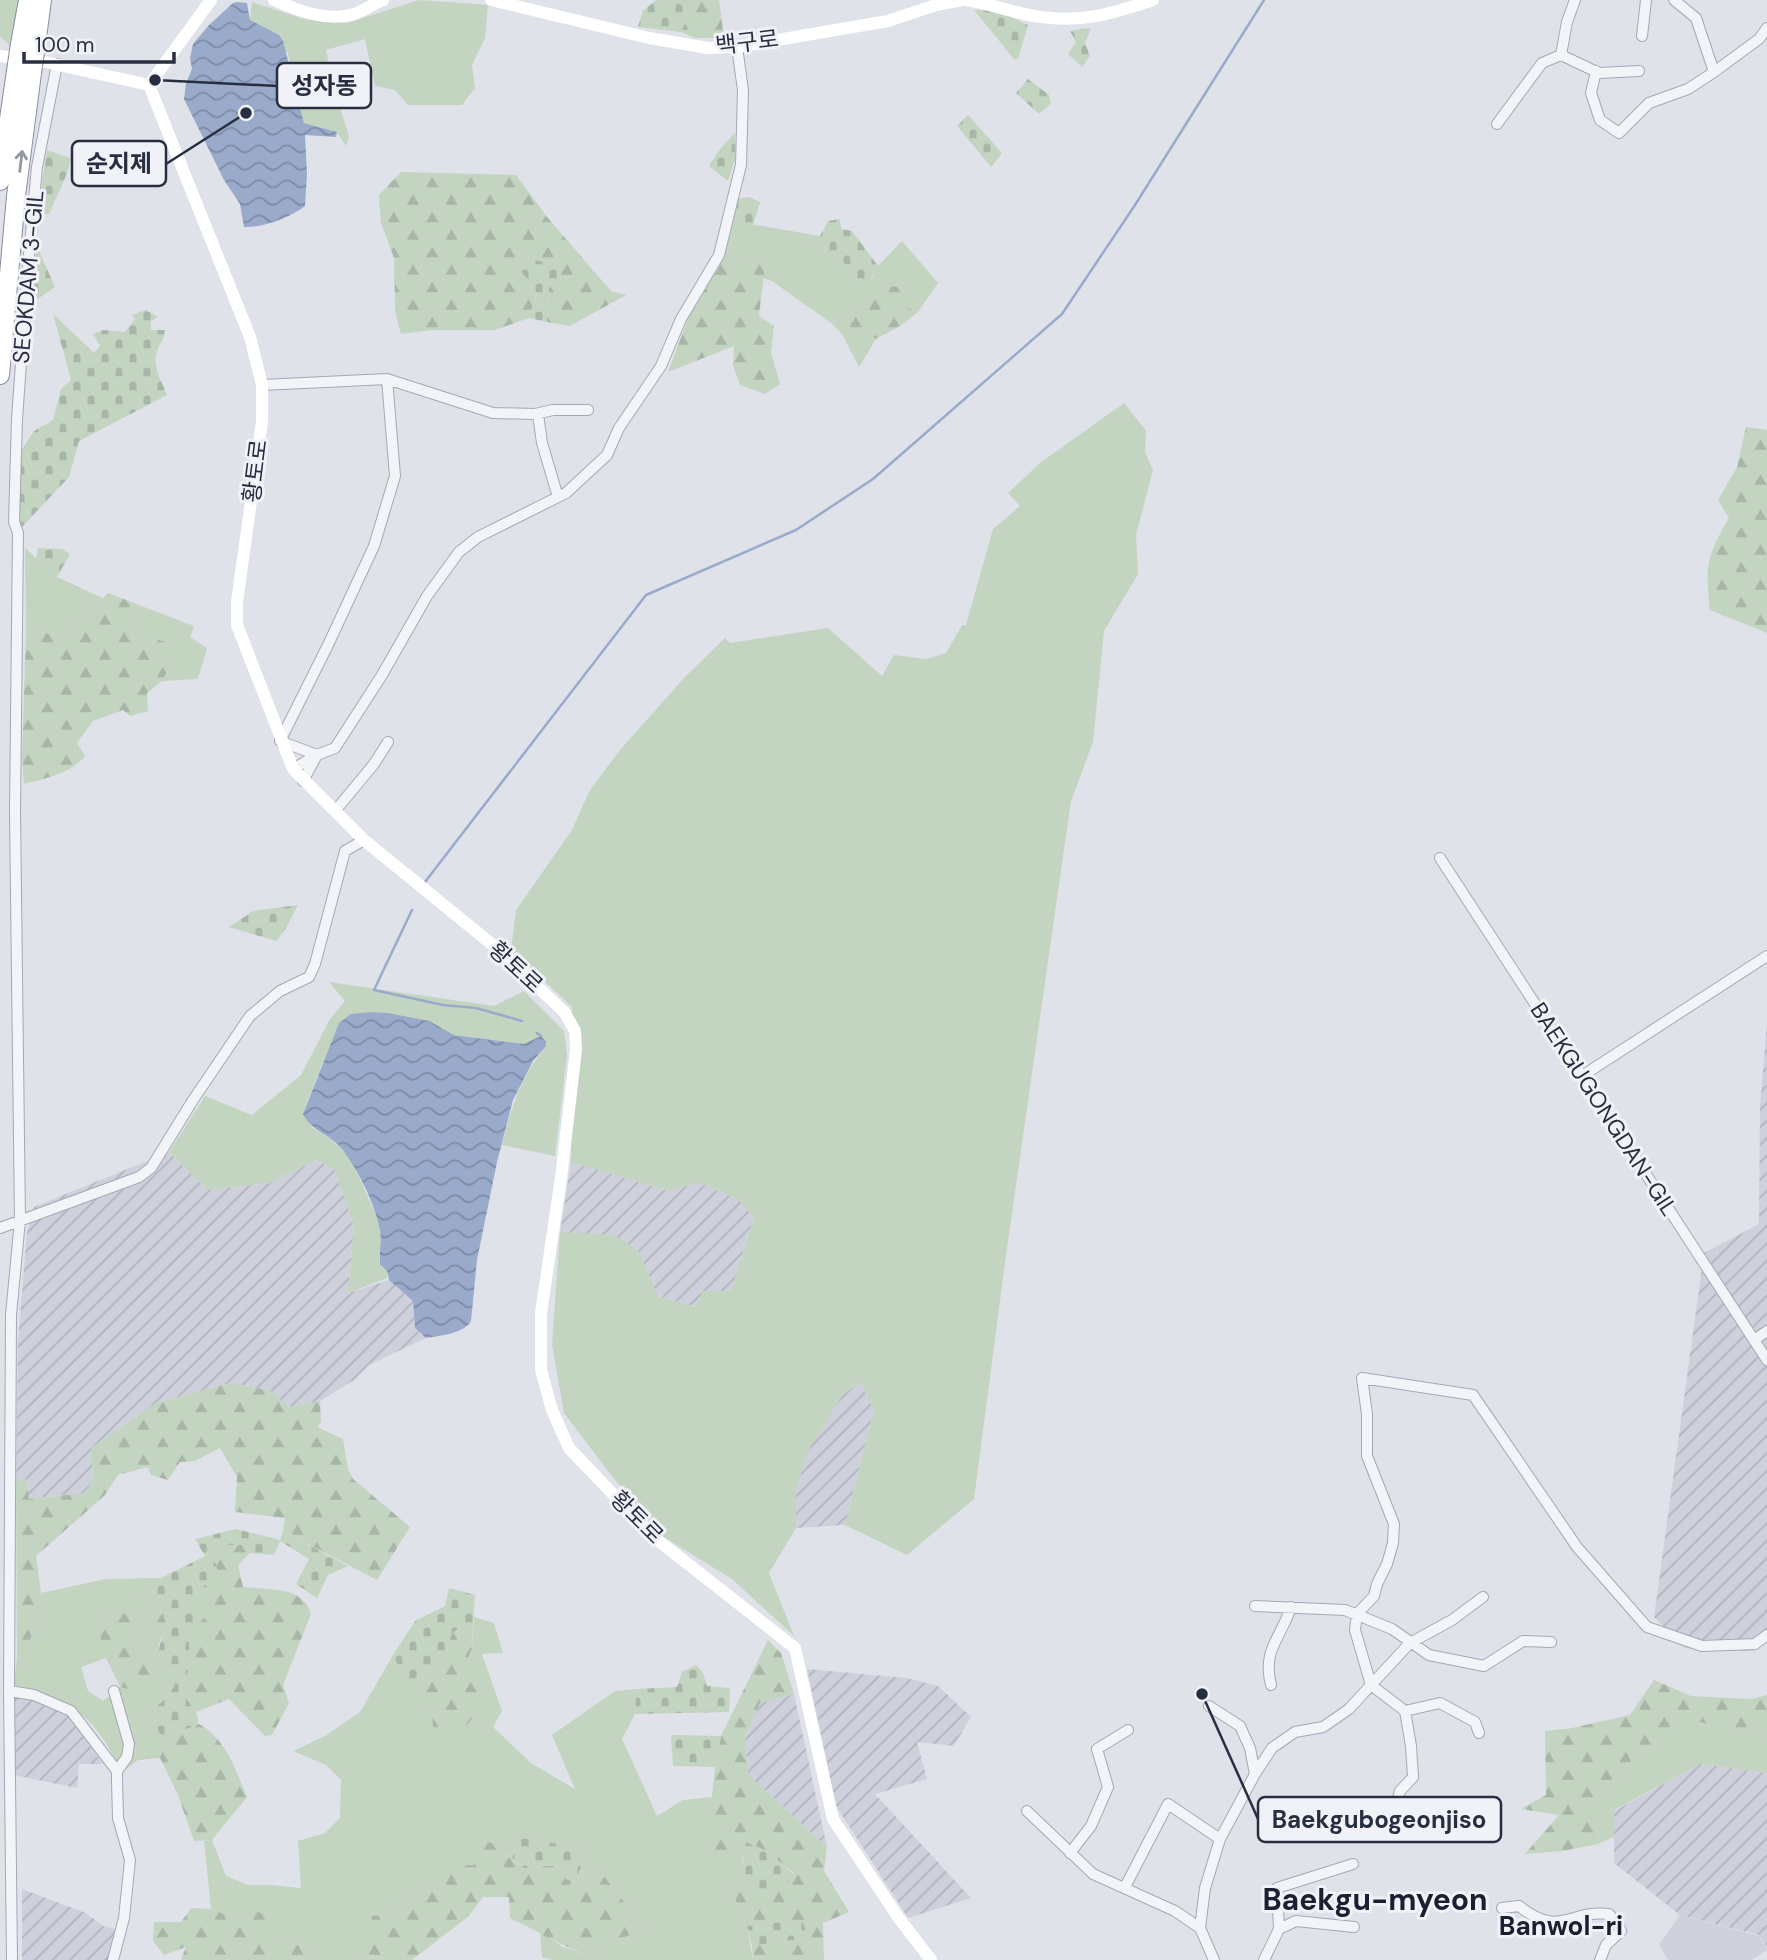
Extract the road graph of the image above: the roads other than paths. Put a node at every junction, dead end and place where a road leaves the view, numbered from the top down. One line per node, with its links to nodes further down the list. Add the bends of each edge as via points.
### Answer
1 (28, 0): 14 (highway)
2 (43, 0): 14 (highway)
3 (211, 0): 23 (main road)
4 (274, 0): 5 (main road, via 327,17 355,14)
5 (383, 0)
6 (491, 0): 15 (main road, 백구로, via 661,40 708,48)
7 (965, 0): 8 (main road, 백구로, via 1039,17 1071,19 1103,16); 15 (main road, 백구로, via 888,21)
8 (1153, 0)
9 (1575, 0): 16 (street)
10 (1646, 0): 13 (street)
11 (1674, 0): 22 (street, via 1696,18)
12 (1767, 28): 22 (street)
13 (1642, 36)
14 (28, 44): 21 (highway, bridge)
15 (737, 47): 31 (street, via 743,90 741,165 719,255 681,319 661,366 619,428 607,455)
16 (1561, 55): 19 (street); 24 (street, via 1542,63)
17 (0, 56): 18 (main road)
18 (58, 64): 23 (main road); 42 (street, SEOKDAM 3-GIL, via 37,167 17,419)
19 (1596, 71): 20 (street); 22 (street, via 1591,93 1600,120 1619,134 1649,103 1688,89)
20 (1639, 71)
21 (24, 72): 25 (highway); 26 (highway, one-way to 21)
22 (1714, 72)
23 (149, 85): 28 (main road, 황토로, via 250,337)
24 (1497, 124)
25 (0, 181)
26 (0, 375)
27 (387, 379): 28 (street); 30 (street, via 493,413); 32 (street, via 395,476 374,546)
28 (261, 384): 32 (main road, 황토로, via 262,422 237,625)
29 (588, 410): 30 (street)
30 (538, 414): 31 (street)
31 (558, 497): 34 (street, via 478,537 459,552 427,596 335,748)
32 (280, 741): 34 (street); 35 (main road, 황토로)
33 (388, 742): 37 (street)
34 (317, 755): 35 (street); 36 (street)
35 (293, 769): 36 (main road, 황토로)
36 (303, 781): 37 (main road, 황토로)
37 (335, 811): 38 (main road, 황토로)
38 (364, 840): 42 (street, via 345,851 309,978 280,991 250,1016 151,1168 139,1177); 76 (main road, 황토로, via 505,955 565,1013 575,1031 561,1178 541,1313 541,1370 552,1410 569,1448 655,1538 795,1648 833,1819)
39 (1440, 858): 41 (street, BAEKGUGONGDAN-GIL)
40 (1767, 956): 41 (street)
41 (1582, 1076): 45 (street, BAEKGUGONGDAN-GIL)
42 (20, 1220): 43 (street); 56 (street, SEOKDAM 3-GIL, via 11,1315)
43 (0, 1228)
44 (1767, 1331): 45 (street)
45 (1754, 1340): 46 (street, BAEKGUGONGDAN-GIL)
46 (1767, 1360)
47 (1483, 1597): 53 (street)
48 (1255, 1606): 49 (street)
49 (1291, 1606): 50 (street); 54 (street, via 1270,1651)
50 (1357, 1615): 51 (street, via 1374,1597 1393,1543 1394,1524 1367,1457 1362,1378 1473,1395 1577,1547 1647,1627 1702,1646 1755,1644); 53 (street, via 1392,1629); 55 (street, via 1355,1630)
51 (1767, 1635)
52 (1550, 1642): 53 (street, via 1523,1641 1483,1666 1429,1654)
53 (1410, 1643): 55 (street)
54 (1270, 1685)
55 (1371, 1685): 59 (street); 63 (street, via 1349,1709 1323,1727 1295,1732 1272,1748)
56 (9, 1690): 62 (street, via 71,1711); 74 (street, SEOKDAM 3-GIL)
57 (114, 1691): 62 (street, via 129,1744)
58 (1209, 1706): 63 (street, via 1240,1726)
59 (1405, 1711): 61 (street, via 1440,1703 1475,1722); 65 (street, via 1413,1777 1400,1791)
60 (1128, 1730): 67 (street, via 1097,1749 1108,1787 1091,1826)
61 (1479, 1732)
62 (117, 1771): 75 (street, via 118,1818 130,1860 124,1919)
63 (1255, 1774): 66 (street)
64 (1027, 1811): 67 (street)
65 (1394, 1812)
66 (1220, 1839): 69 (street, via 1168,1804); 72 (street, via 1205,1888)
67 (1070, 1853): 69 (street, via 1093,1874)
68 (1353, 1864): 73 (street, via 1278,1888)
69 (1125, 1887): 72 (street)
70 (1502, 1908): 79 (street, via 1518,1906 1533,1917 1558,1923 1588,1914 1609,1914 1621,1931 1605,1945)
71 (1354, 1927): 73 (street, via 1296,1922)
72 (1200, 1928): 77 (street)
73 (1279, 1929): 78 (street)
74 (12, 1960)
75 (113, 1960)
76 (931, 1960)
77 (1214, 1960)
78 (1264, 1960)
79 (1600, 1960)

